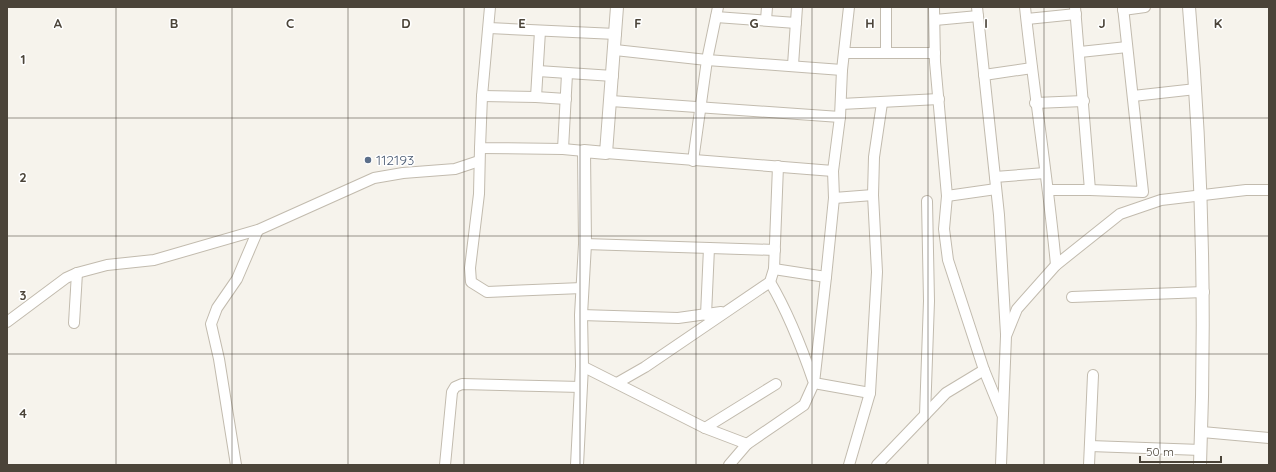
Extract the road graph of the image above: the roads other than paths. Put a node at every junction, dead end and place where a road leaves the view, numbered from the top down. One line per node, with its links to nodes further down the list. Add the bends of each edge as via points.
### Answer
1 (490, 7): 20 (street)
2 (617, 7): 22 (street)
3 (718, 7): 15 (street)
4 (767, 7): 17 (street)
5 (797, 7): 19 (street)
6 (849, 7): 26 (street)
7 (886, 7): 27 (street)
8 (934, 7): 18 (street)
9 (1025, 7): 16 (street)
10 (1145, 7): 12 (street)
11 (1189, 7): 37 (street)
12 (1123, 8): 23 (street)
13 (1076, 10): 16 (street); 25 (street)
14 (978, 11): 18 (street); 35 (street)
15 (716, 17): 17 (street); 29 (street)
16 (1027, 19): 31 (street)
17 (766, 20): 19 (street)
18 (935, 20): 28 (street)
19 (796, 23): 30 (street)
20 (489, 28): 21 (street); 38 (street)
21 (540, 31): 22 (street); 33 (street)
22 (616, 34): 24 (street)
23 (1127, 47): 25 (street); 39 (street)
24 (615, 50): 29 (street); 36 (street)
25 (1080, 52): 44 (street)
26 (844, 53): 27 (street); 32 (street)
27 (886, 53): 28 (street)
28 (935, 53): 42 (street)
29 (707, 60): 30 (street); 48 (street)
30 (794, 66): 32 (street)
31 (1032, 68): 35 (street); 46 (street)
32 (842, 70): 47 (street)
33 (538, 71): 34 (street); 40 (street)
34 (567, 74): 36 (street); 41 (street)
35 (984, 75): 59 (street)
36 (613, 76): 43 (street)
37 (1196, 89): 39 (street); 67 (street)
38 (482, 96): 40 (street); 50 (street)
39 (1133, 96): 64 (street)
40 (536, 97): 41 (street)
41 (566, 99): 51 (street)
42 (939, 99): 45 (street); 66 (street)
43 (611, 101): 48 (street); 53 (street)
44 (1084, 101): 46 (street); 62 (street)
45 (882, 103): 47 (street); 65 (street, via 874,157)
46 (1035, 103): 58 (street)
47 (841, 104): 49 (street)
48 (700, 107): 49 (street); 55 (street)
49 (840, 116): 57 (street)
50 (480, 148): 51 (street); 54 (street)
51 (563, 149): 52 (street)
52 (584, 151): 53 (street); 72 (street)
53 (606, 153): 55 (street)
54 (480, 161): 71 (street, via 455,168 374,178); 80 (street, via 479,194 470,268 471,282 487,292)
55 (693, 161): 56 (street)
56 (778, 166): 57 (street); 74 (street)
57 (833, 172): 68 (street)
58 (1046, 173): 59 (street); 61 (street)
59 (995, 177): 60 (street)
60 (996, 189): 66 (street); 88 (street)
61 (1048, 190): 62 (street); 75 (street)
62 (1090, 190): 64 (street)
63 (1269, 190): 67 (street, via 1246,190)
64 (1142, 192): 69 (street)
65 (873, 195): 68 (street); 96 (street, via 877,272)
66 (947, 196): 90 (street, via 944,229 948,260)
67 (1200, 197): 69 (street); 81 (street)
68 (834, 198): 78 (street)
69 (1161, 200): 75 (street, via 1120,214)
70 (927, 201): 97 (street, via 929,301)
71 (258, 230): 77 (street, via 154,260 108,265); 105 (street, via 237,279 217,308 211,324)
72 (585, 244): 73 (street); 80 (street)
73 (709, 248): 74 (street); 85 (street)
74 (775, 250): 76 (street)
75 (1056, 265): 88 (street, via 1017,309)
76 (774, 269): 78 (street); 79 (street)
77 (77, 274): 86 (street, via 66,278); 87 (street)
78 (826, 277): 93 (street)
79 (770, 282): 83 (street); 93 (street, via 798,337)
80 (582, 288): 84 (street)
81 (1204, 292): 82 (street); 100 (street)
82 (1072, 297)
83 (727, 311): 85 (street); 92 (street)
84 (581, 315): 85 (street, via 678,318); 89 (street)
85 (706, 315)
86 (7, 322)
87 (74, 323)
88 (1006, 336): 98 (street)
89 (582, 366): 92 (street); 95 (street)
90 (984, 370): 97 (street, via 946,393); 98 (street)
91 (1093, 375): 103 (street)
92 (617, 383): 99 (street)
93 (814, 383): 96 (street); 102 (street, via 804,405)
94 (776, 384): 99 (street)
95 (581, 387): 106 (street, via 462,384 454,387); 107 (street)
96 (870, 393): 109 (street)
97 (925, 415): 110 (street)
98 (1003, 418): 111 (street)
99 (705, 428): 102 (street)
100 (1202, 432): 101 (street); 104 (street)
101 (1269, 438)
102 (747, 444): 108 (street)
103 (1090, 446): 104 (street); 112 (street)
104 (1200, 450): 113 (street)
105 (236, 465)
106 (445, 465)
107 (577, 465)
108 (729, 465)
109 (849, 465)
110 (877, 465)
111 (1001, 465)
112 (1089, 465)
113 (1200, 465)

